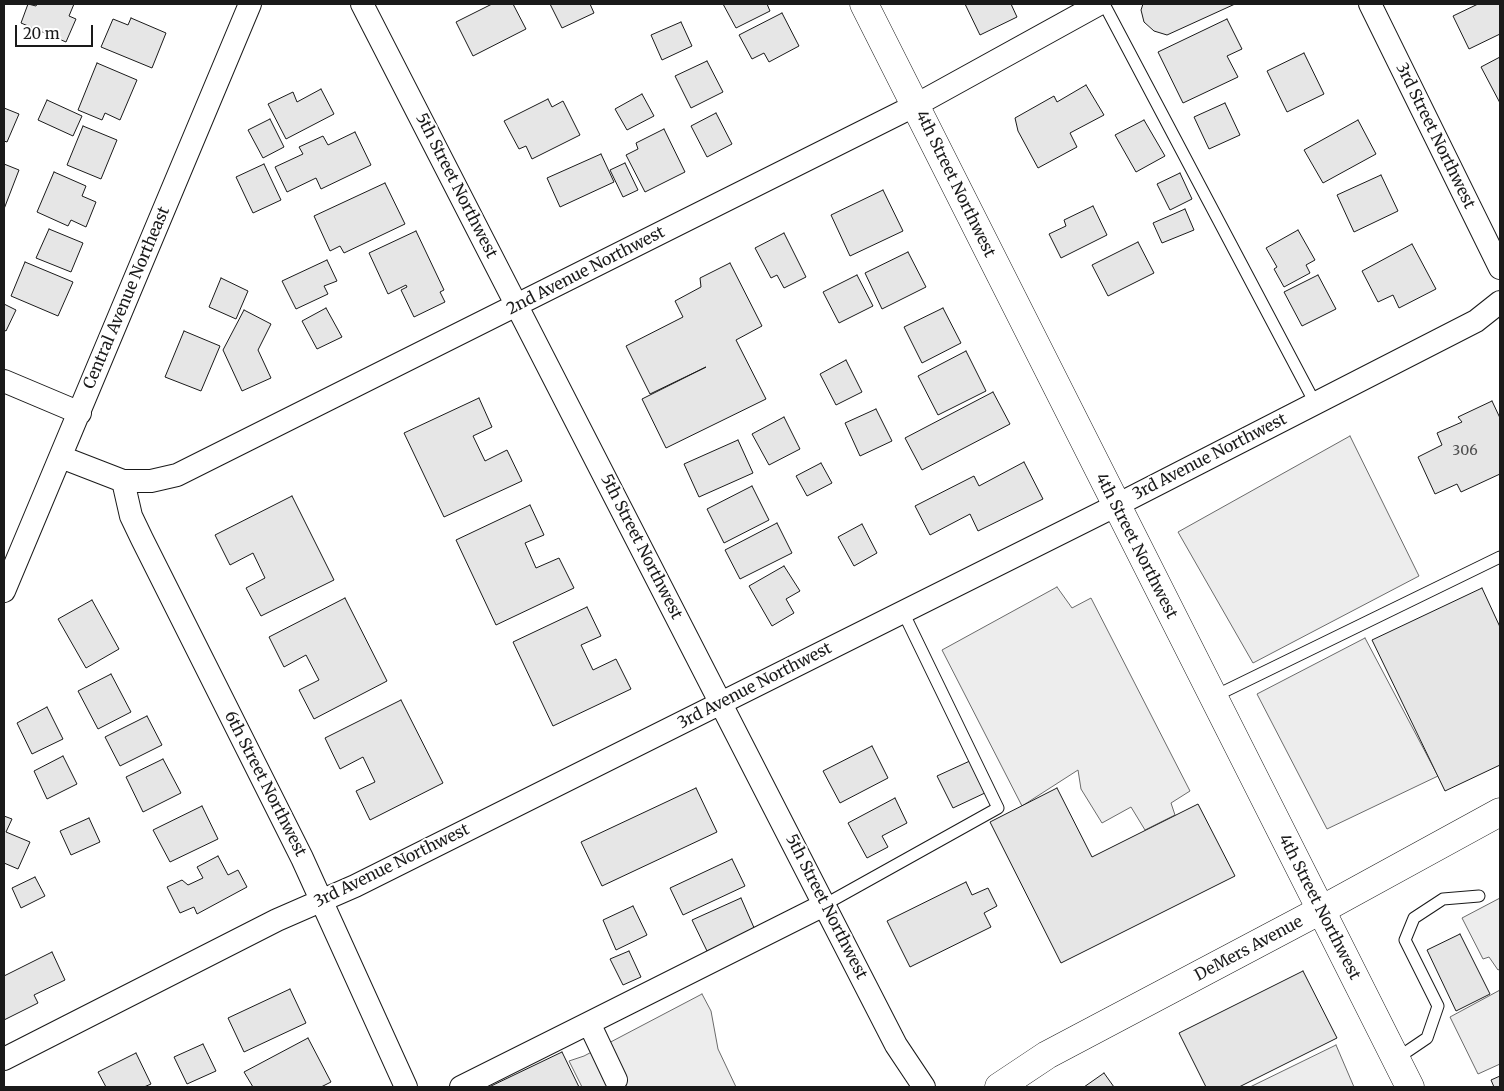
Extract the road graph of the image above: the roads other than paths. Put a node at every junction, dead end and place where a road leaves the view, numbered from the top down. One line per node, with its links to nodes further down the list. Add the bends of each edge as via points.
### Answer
1 (250, 4): 13 (street, Central Avenue Northeast)
2 (362, 4): 10 (street, 5th Street Northwest)
3 (864, 4): 7 (main road, 4th Street Northwest)
4 (1098, 4): 7 (street, 2nd Avenue Northwest)
5 (1104, 4): 12 (lane)
6 (1370, 4): 8 (street, 3rd Street Northwest)
7 (916, 105): 10 (street, 2nd Avenue Northwest); 16 (main road, 4th Street Northwest)
8 (1500, 268)
9 (1500, 302): 12 (street, 3rd Avenue Northwest, via 1476,321)
10 (517, 306): 15 (street, 2nd Avenue Northwest, via 202,464 177,475 151,481); 21 (street, 5th Street Northwest)
11 (4, 381): 13 (street)
12 (1315, 403): 16 (street, 3rd Avenue Northwest)
13 (80, 413): 14 (street, Central Avenue Northeast)
14 (61, 456): 15 (street, 2nd Avenue Northwest); 18 (street, Central Avenue Northeast)
15 (123, 481): 24 (street, 6th Street Northwest, via 131,516 142,540)
16 (1115, 506): 19 (street, 3rd Avenue Northwest); 20 (main road, 4th Street Northwest)
17 (1500, 557): 20 (lane)
18 (4, 591)
19 (903, 612): 21 (street, 3rd Avenue Northwest); 25 (lane, via 998,808)
20 (1213, 697): 26 (main road, 4th Street Northwest)
21 (721, 702): 24 (street, 3rd Avenue Northwest); 25 (street, 5th Street Northwest)
22 (1500, 812): 26 (main road, DeMers Avenue)
23 (1479, 896): 29 (lane, via 1443,899 1414,918 1405,940 1438,1006 1427,1038)
24 (322, 901): 28 (street, 3rd Avenue Northwest, via 277,920); 31 (street, 6th Street Northwest)
25 (824, 905): 27 (street); 33 (street, 5th Street Northwest, via 896,1045)
26 (1321, 910): 29 (main road, 4th Street Northwest); 34 (main road, DeMers Avenue, via 1047,1055)
27 (589, 1023): 30 (street); 32 (street)
28 (4, 1059)
29 (1396, 1059): 35 (main road, 4th Street Northwest)
30 (616, 1080)
31 (406, 1087)
32 (461, 1087)
33 (924, 1087)
34 (999, 1087)
35 (1410, 1087)

